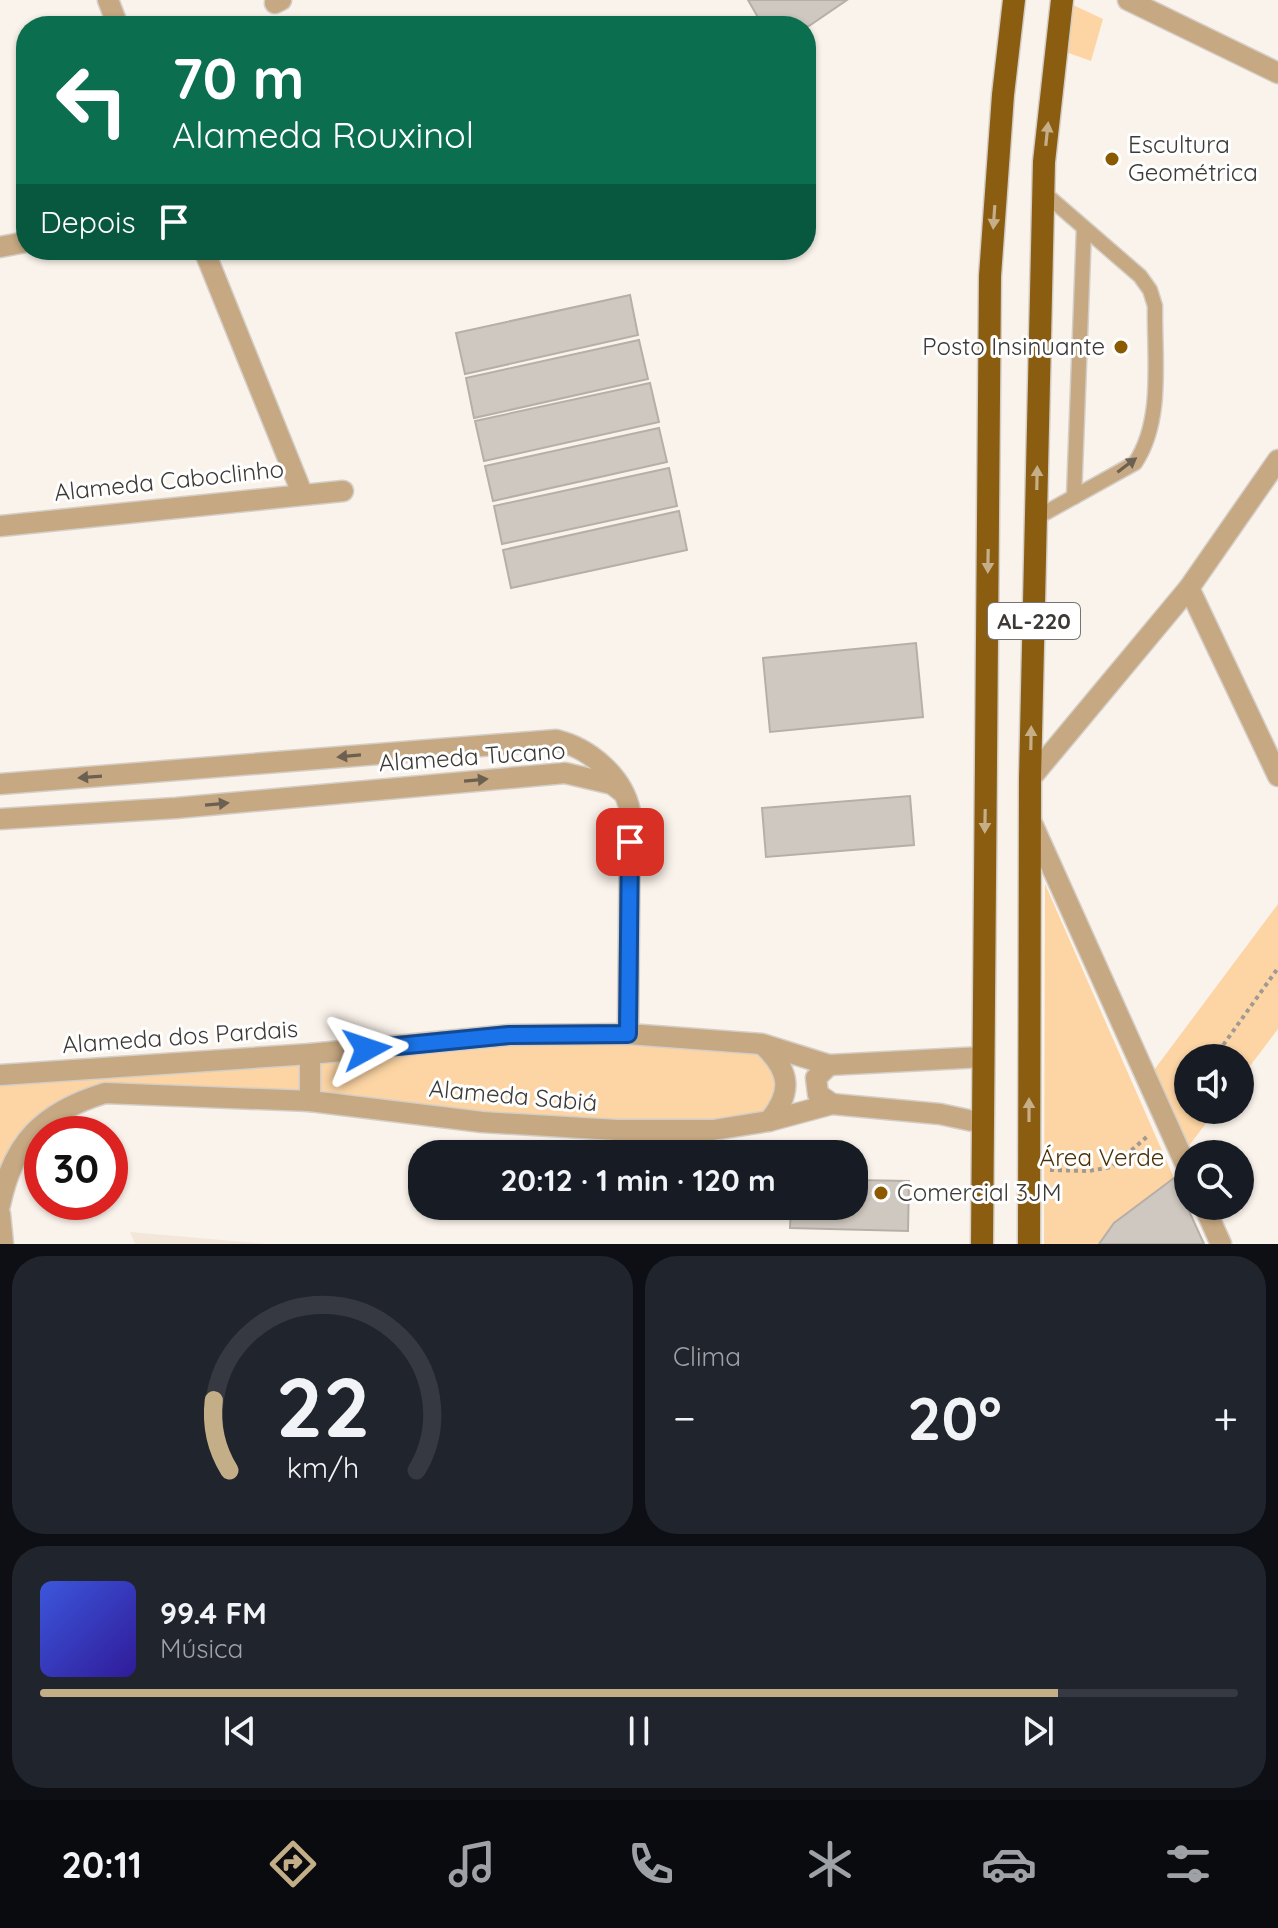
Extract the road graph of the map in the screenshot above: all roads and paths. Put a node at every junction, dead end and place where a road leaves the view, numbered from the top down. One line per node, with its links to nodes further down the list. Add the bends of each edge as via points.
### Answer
1 (1014, 0): 28 (highway, AL-220, one-way to 28, via 990,276)
2 (1062, 0): 5 (highway, AL-220, one-way to 2)
3 (1128, 0): 4 (street)
4 (1278, 73)
5 (1043, 192): 6 (lane); 12 (highway, AL-220, one-way to 5)
6 (1084, 228): 11 (lane); 11 (lane, one-way to 6, via 1135,463 1153,424 1155,306 1150,290)
7 (208, 260): 10 (street)
8 (1278, 460): 14 (street)
9 (343, 491): 10 (street, Alameda Caboclinho)
10 (302, 493): 13 (street, Alameda Caboclinho)
11 (1074, 497): 12 (lane)
12 (1036, 518): 17 (highway, AL-220, one-way to 12)
13 (0, 526)
14 (1189, 588): 16 (street); 17 (street)
15 (175, 770): 18 (street, Alameda Tucano, one-way to 18); 19 (street, Alameda Tucano, one-way to 15, via 617,779 577,745 556,740); 20 (street)
16 (1278, 776)
17 (1030, 779): 22 (highway, AL-220)
18 (0, 784)
19 (627, 796): 20 (street, Alameda Tucano, one-way to 19, via 565,773 612,784); 24 (street)
20 (176, 808): 21 (street, Alameda Tucano)
21 (0, 819)
22 (1031, 821): 35 (street); 43 (highway, AL-220, one-way to 22)
23 (1278, 968): 26 (path)
24 (628, 1034): 25 (street, Alameda dos Pardais); 27 (street, Alameda dos Pardais, via 509,1035)
25 (762, 1044): 29 (street, Alameda dos Pardais); 33 (street, via 782,1063 785,1075 786,1089)
26 (1224, 1044)
27 (310, 1054): 30 (street, Alameda dos Pardais); 31 (street)
28 (983, 1057): 29 (street, Alameda dos Pardais); 34 (highway, AL-220)
29 (829, 1065): 32 (street, via 816,1078 818,1094)
30 (0, 1075)
31 (310, 1101): 33 (street, Alameda Sabiá, via 482,1122 617,1130 713,1130); 38 (street, Alameda Sabiá, via 105,1093 74,1102 19,1146)
32 (832, 1104): 33 (street, Alameda Sabiá); 34 (street, Alameda Sabiá)
33 (769, 1121)
34 (982, 1123): 42 (highway, AL-220)
35 (1167, 1123): 36 (street); 37 (path, via 1112,1167 1050,1170)
36 (1175, 1140)
37 (1049, 1155)
38 (0, 1205)
39 (0, 1214): 41 (street)
40 (1210, 1220): 44 (street)
41 (3, 1244)
42 (982, 1244)
43 (1029, 1244)
44 (1221, 1244)

